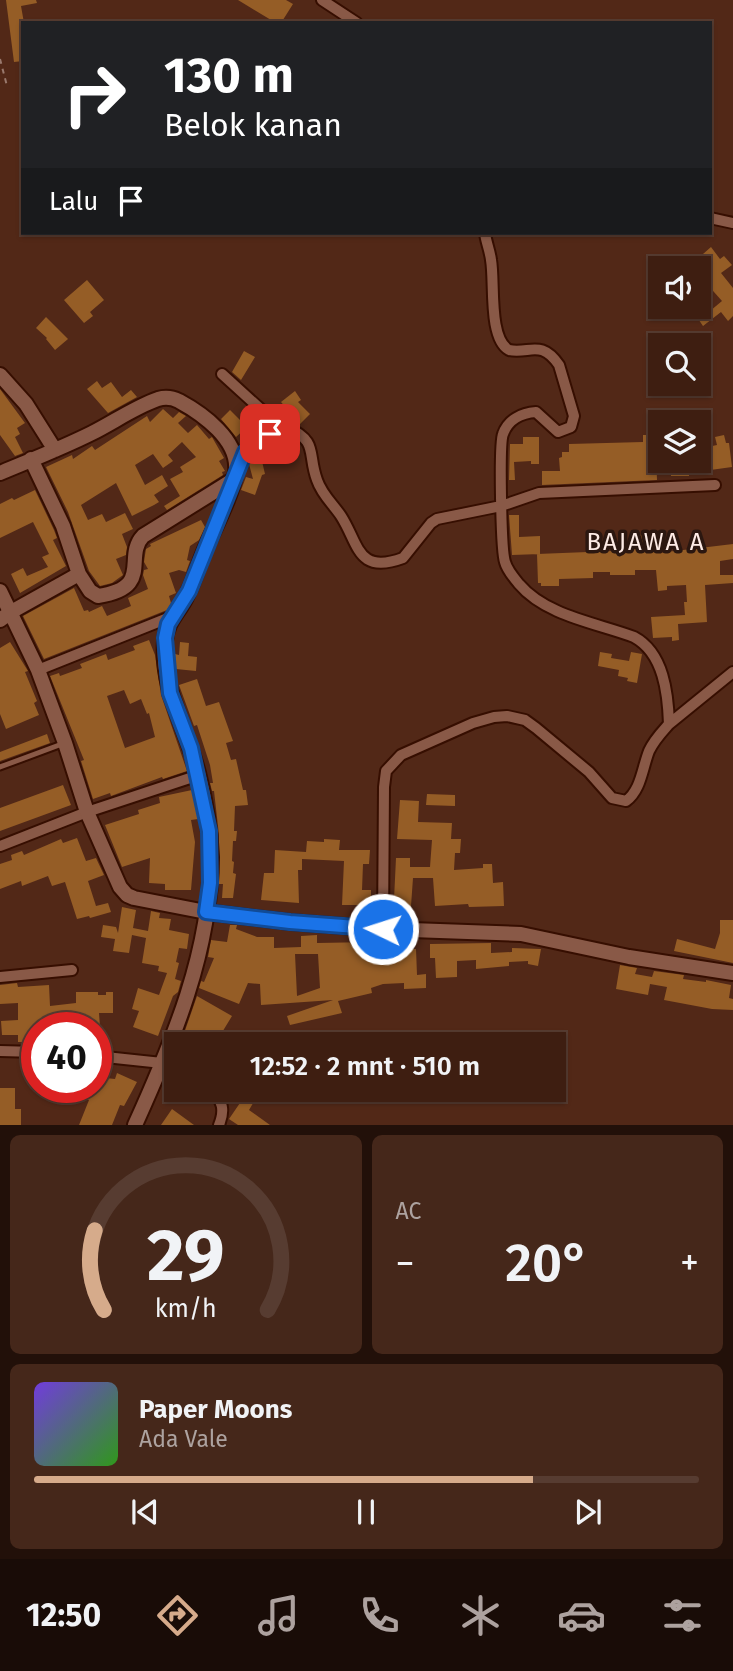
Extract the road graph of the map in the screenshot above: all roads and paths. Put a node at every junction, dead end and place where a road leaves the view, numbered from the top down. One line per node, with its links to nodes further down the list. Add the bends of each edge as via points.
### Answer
1 (322, 0): 2 (street)
2 (354, 21)
3 (0, 59): 4 (path)
4 (7, 86)
5 (712, 218): 6 (street)
6 (733, 223)
7 (485, 235): 16 (street, via 501,343 509,351 536,348 555,359 574,416 571,426 558,432 536,412 521,414 510,422 501,439)
8 (222, 374): 10 (street, via 277,424)
9 (0, 375): 11 (street, via 26,404)
10 (287, 427): 14 (street, via 251,446); 16 (street, via 310,444 321,489 356,548 368,559 388,562 403,558 437,519)
11 (55, 450): 12 (street); 14 (street, via 159,399 173,399 223,436 234,455)
12 (32, 459): 13 (street); 17 (street)
13 (0, 473)
14 (235, 476): 17 (street, via 143,536 128,584 97,596); 20 (street, via 189,591)
15 (715, 485): 16 (street, via 539,493)
16 (501, 506): 23 (street, via 502,552 515,578 530,596 547,606 643,642 663,677)
17 (79, 574): 19 (street)
18 (0, 591): 19 (street)
19 (5, 616): 21 (street)
20 (173, 616): 21 (street); 26 (street, via 165,638 167,680)
21 (38, 670): 24 (street)
22 (733, 672): 23 (street)
23 (669, 724): 30 (street, via 656,737 636,792 626,801 612,798 589,772 525,720 494,717 401,755 386,771 384,787)
24 (65, 743): 25 (lane); 27 (street)
25 (0, 767)
26 (198, 775): 27 (street); 29 (street, via 211,855)
27 (87, 811): 28 (street); 29 (street, via 127,895)
28 (0, 846)
29 (206, 912): 30 (street); 37 (street, via 195,968)
30 (383, 929): 32 (street, via 521,934)
31 (72, 970): 33 (street)
32 (733, 973)
33 (0, 977)
34 (0, 1051): 35 (street)
35 (21, 1052)
36 (112, 1058): 37 (street)
37 (162, 1063): 39 (street)
38 (221, 1102): 40 (street, via 224,1110)
39 (135, 1125)
40 (219, 1125)

